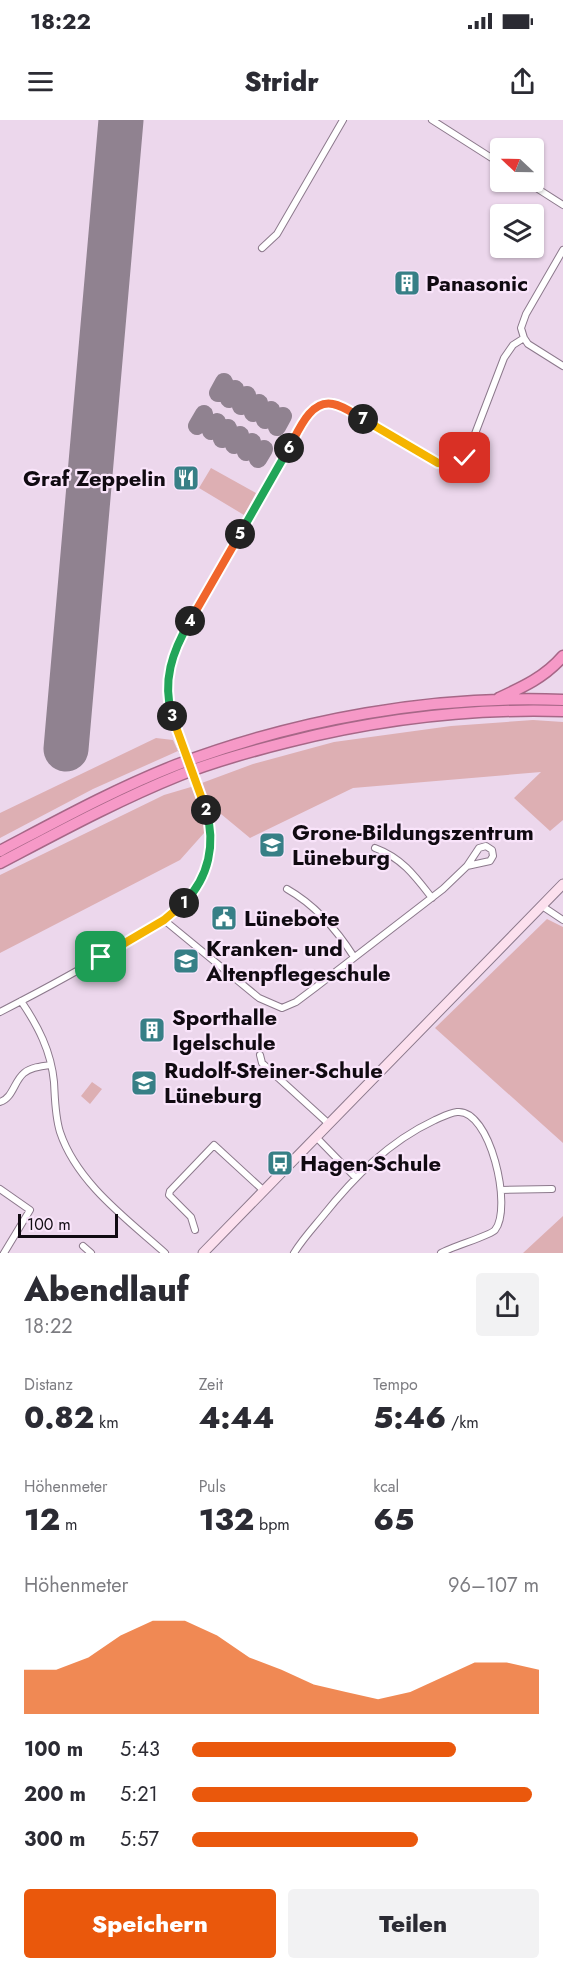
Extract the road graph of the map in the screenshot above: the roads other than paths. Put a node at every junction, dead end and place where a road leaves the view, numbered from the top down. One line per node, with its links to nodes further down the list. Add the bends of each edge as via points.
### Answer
1 (343, 120): 6 (street, via 277,234)
2 (432, 120): 3 (street)
3 (490, 157)
4 (542, 192): 5 (street)
5 (563, 206)
6 (262, 248)
7 (563, 250): 8 (street, via 526,314 521,328)
8 (524, 338): 9 (street, via 535,350); 22 (street, bridge, via 504,358 468,452 455,465 438,463 334,404 322,405 310,413 173,655 168,674 170,711 211,834 208,860 197,887)
9 (563, 366)
10 (563, 656): 11 (highway, via 546,674)
11 (493, 700): 12 (highway); 15 (highway, via 361,714 256,739 175,766 115,792)
12 (563, 700)
13 (563, 711): 16 (highway, via 470,712 362,725 262,749 205,766 118,802)
14 (375, 848): 20 (street, via 399,860)
15 (0, 851)
16 (0, 863)
17 (467, 866): 20 (street)
18 (563, 884): 21 (main road)
19 (287, 889): 24 (street, via 324,918)
20 (432, 898): 24 (street)
21 (542, 906): 23 (street); 30 (main road)
22 (164, 920): 24 (street, via 260,998 282,1008 296,1002); 25 (street)
23 (563, 920)
24 (354, 957)
25 (21, 1001): 26 (street); 28 (street, via 43,1038)
26 (0, 1012)
27 (260, 1055): 30 (street, via 262,1063)
28 (51, 1065): 29 (street, via 25,1071 8,1097); 41 (street, via 57,1120 73,1160 96,1188)
29 (0, 1102)
30 (329, 1124): 31 (main road)
31 (316, 1137): 32 (street); 35 (main road)
32 (355, 1176): 36 (street, via 402,1138 459,1112 474,1120 481,1130 494,1158); 43 (street)
33 (552, 1188): 36 (street)
34 (0, 1189): 39 (street, via 30,1210)
35 (263, 1190): 37 (street, via 214,1145 169,1195 191,1217); 42 (main road)
36 (501, 1190): 44 (street, via 496,1229)
37 (195, 1230)
38 (83, 1246): 40 (street)
39 (4, 1253)
40 (91, 1253)
41 (165, 1253)
42 (203, 1253)
43 (294, 1253)
44 (441, 1253)

